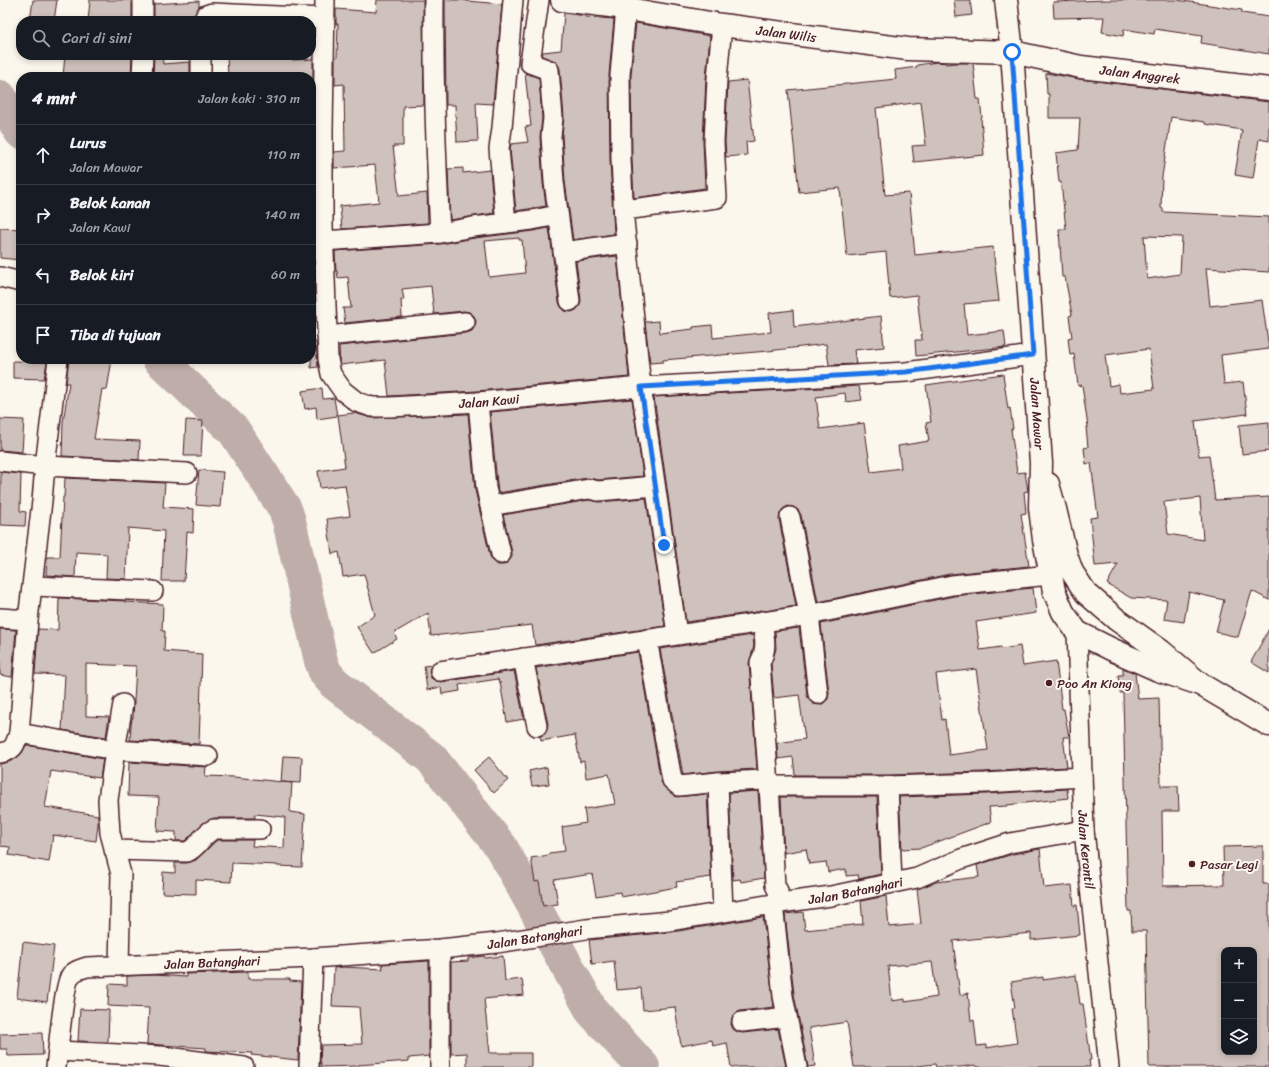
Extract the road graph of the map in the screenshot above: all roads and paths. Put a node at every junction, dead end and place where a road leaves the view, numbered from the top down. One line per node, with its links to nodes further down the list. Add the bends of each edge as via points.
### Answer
1 (143, 0): 9 (street)
2 (434, 0): 22 (street, via 435,143)
3 (513, 0): 21 (street, via 499,149)
4 (539, 0): 20 (street, via 530,63 549,70 553,118 551,136)
5 (562, 0): 7 (main road, Jalan Wilis)
6 (1006, 0): 12 (main road, Jalan Mawar)
7 (639, 7): 11 (main road, Jalan Wilis); 19 (street, via 620,75)
8 (325, 9): 10 (street, via 212,13); 18 (street, Jalan Kawi)
9 (143, 16)
10 (206, 16)
11 (722, 25): 12 (main road, Jalan Wilis, via 908,49); 19 (street, via 714,142 717,198)
12 (1012, 52): 17 (main road, Jalan Anggrek, via 1081,67); 31 (main road, Jalan Mawar)
13 (142, 60): 15 (street)
14 (201, 60): 16 (street)
15 (142, 72)
16 (201, 72)
17 (1269, 89)
18 (317, 130): 23 (street, Jalan Kawi)
19 (624, 210): 24 (street)
20 (558, 215): 21 (street); 25 (street)
21 (506, 223): 22 (street)
22 (440, 233): 23 (street)
23 (324, 241): 30 (street, Jalan Kawi)
24 (626, 243): 25 (street); 33 (street)
25 (563, 252): 28 (street)
26 (0, 277): 27 (street)
27 (16, 281)
28 (570, 301)
29 (465, 322): 30 (street)
30 (327, 336): 34 (street, Jalan Kawi, via 331,374 343,391 357,402 372,407 390,407)
31 (1033, 355): 33 (street, Jalan Kawi, via 906,372); 36 (main road, Jalan Mawar)
32 (57, 364): 37 (street)
33 (641, 387): 34 (street, Jalan Kawi); 39 (street)
34 (478, 402): 40 (street)
35 (0, 461): 37 (street)
36 (1041, 463): 43 (main road, Jalan Mawar, via 1040,508); 55 (main road, Jalan Mawar, via 1072,572 1086,594 1116,620 1162,650)
37 (44, 466): 38 (street); 44 (street)
38 (187, 473)
39 (655, 486): 40 (street, via 598,491 589,489); 51 (street)
40 (490, 506): 42 (street)
41 (790, 517): 46 (street)
42 (501, 554)
43 (1050, 575): 46 (street, via 952,585); 50 (main road, Jalan Mawar, via 1063,612)
44 (33, 586): 45 (street); 48 (street)
45 (153, 591)
46 (809, 615): 49 (street); 56 (street)
47 (0, 618): 48 (street)
48 (28, 620): 60 (street)
49 (762, 621): 51 (street); 66 (street, via 766,644 760,662)
50 (1077, 632): 55 (main road, Jalan Mawar, via 1158,670); 64 (street, Jalan Kerantil)
51 (677, 634): 52 (street)
52 (647, 639): 53 (street); 65 (street, via 672,780 679,786)
53 (523, 658): 54 (street); 59 (street)
54 (440, 670)
55 (1200, 684): 58 (main road, Jalan Mawar)
56 (818, 694)
57 (123, 704): 61 (street)
58 (1269, 725)
59 (537, 726)
60 (19, 733): 61 (street); 62 (street, via 13,748)
61 (114, 750): 63 (street); 70 (street, via 108,800)
62 (0, 752)
63 (208, 756)
64 (1082, 777): 67 (street); 69 (street, Jalan Kerantil)
65 (718, 782): 66 (street); 73 (street)
66 (768, 783): 67 (street); 72 (street, via 774,885 778,892)
67 (888, 786): 71 (street)
68 (260, 829): 70 (street, via 214,829 208,831 194,849 187,852)
69 (1084, 830): 71 (street, Jalan Batanghari, via 1010,843 961,859 917,878); 84 (street, Jalan Kerantil)
70 (114, 850): 76 (street, via 121,874)
71 (892, 883): 72 (street, Jalan Batanghari)
72 (776, 904): 73 (street, Jalan Batanghari); 77 (street, via 783,996)
73 (723, 912): 74 (street, Jalan Batanghari, via 670,921 586,929)
74 (440, 949): 75 (street, Jalan Batanghari); 82 (street)
75 (313, 958): 76 (street, Jalan Batanghari); 81 (street)
76 (119, 966): 79 (street, Jalan Batanghari, via 87,967 76,970 70,976)
77 (788, 1017): 78 (street); 83 (street)
78 (742, 1022)
79 (57, 1059): 80 (street, via 160,1056)
80 (244, 1067)
81 (309, 1067)
82 (440, 1067)
83 (797, 1067)
84 (1109, 1067)

